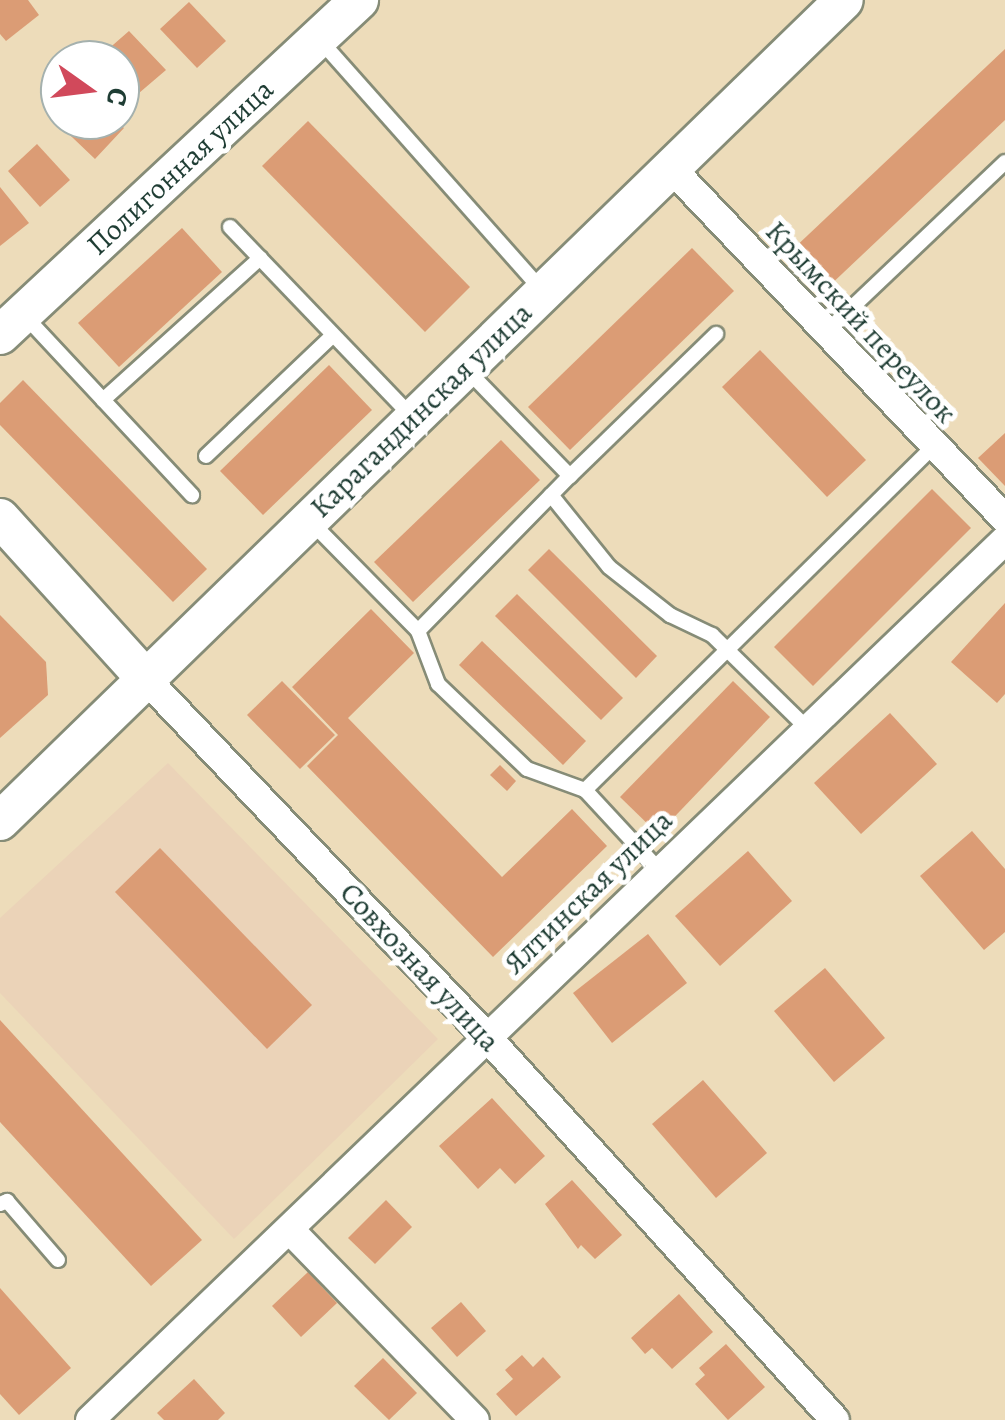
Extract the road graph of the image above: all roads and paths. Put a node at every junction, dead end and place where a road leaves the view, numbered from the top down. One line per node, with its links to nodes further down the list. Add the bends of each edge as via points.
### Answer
1 (359, 0): 3 (main road, Полигонная улица)
2 (844, 0): 5 (main road, Карагандинская улица)
3 (318, 39): 8 (lane); 9 (main road, Полигонная улица)
4 (1005, 162): 10 (lane)
5 (671, 168): 8 (main road, Карагандинская улица); 10 (street, Крымский переулок)
6 (230, 227): 7 (lane)
7 (260, 258): 12 (lane); 14 (lane)
8 (543, 292): 13 (main road, Карагандинская улица)
9 (11, 324): 14 (lane)
10 (826, 332): 16 (street, Крымский переулок)
11 (716, 334): 18 (lane)
12 (334, 335): 15 (lane); 17 (lane)
13 (464, 368): 15 (main road, Карагандинская улица); 18 (lane)
14 (103, 400): 19 (lane)
15 (412, 418): 22 (main road, Карагандинская улица)
16 (934, 446): 23 (street, Крымский переулок); 26 (lane)
17 (206, 456)
18 (570, 476): 20 (lane)
19 (192, 495)
20 (551, 495): 25 (lane); 26 (lane, via 609,568 670,616)
21 (0, 518): 27 (main road, Совхозная улица)
22 (308, 519): 25 (lane); 27 (main road, Карагандинская улица)
23 (1005, 519)
24 (1005, 540): 28 (street, Ялтинская улица)
25 (418, 631): 29 (lane, via 438,684 527,768)
26 (728, 648): 28 (lane); 29 (lane)
27 (144, 677): 30 (main road, Карагандинская улица); 32 (street, Совхозная улица)
28 (808, 728): 31 (street, Ялтинская улица)
29 (586, 790): 31 (lane)
30 (0, 821)
31 (659, 870): 32 (street, Ялтинская улица)
32 (486, 1036): 34 (street, Ялтинская улица); 38 (street, Совхозная улица)
33 (0, 1204): 35 (lane, via 6,1201)
34 (290, 1230): 36 (street, Ялтинская улица); 37 (street)
35 (58, 1260)
36 (106, 1415)
37 (475, 1420)
38 (836, 1420)

